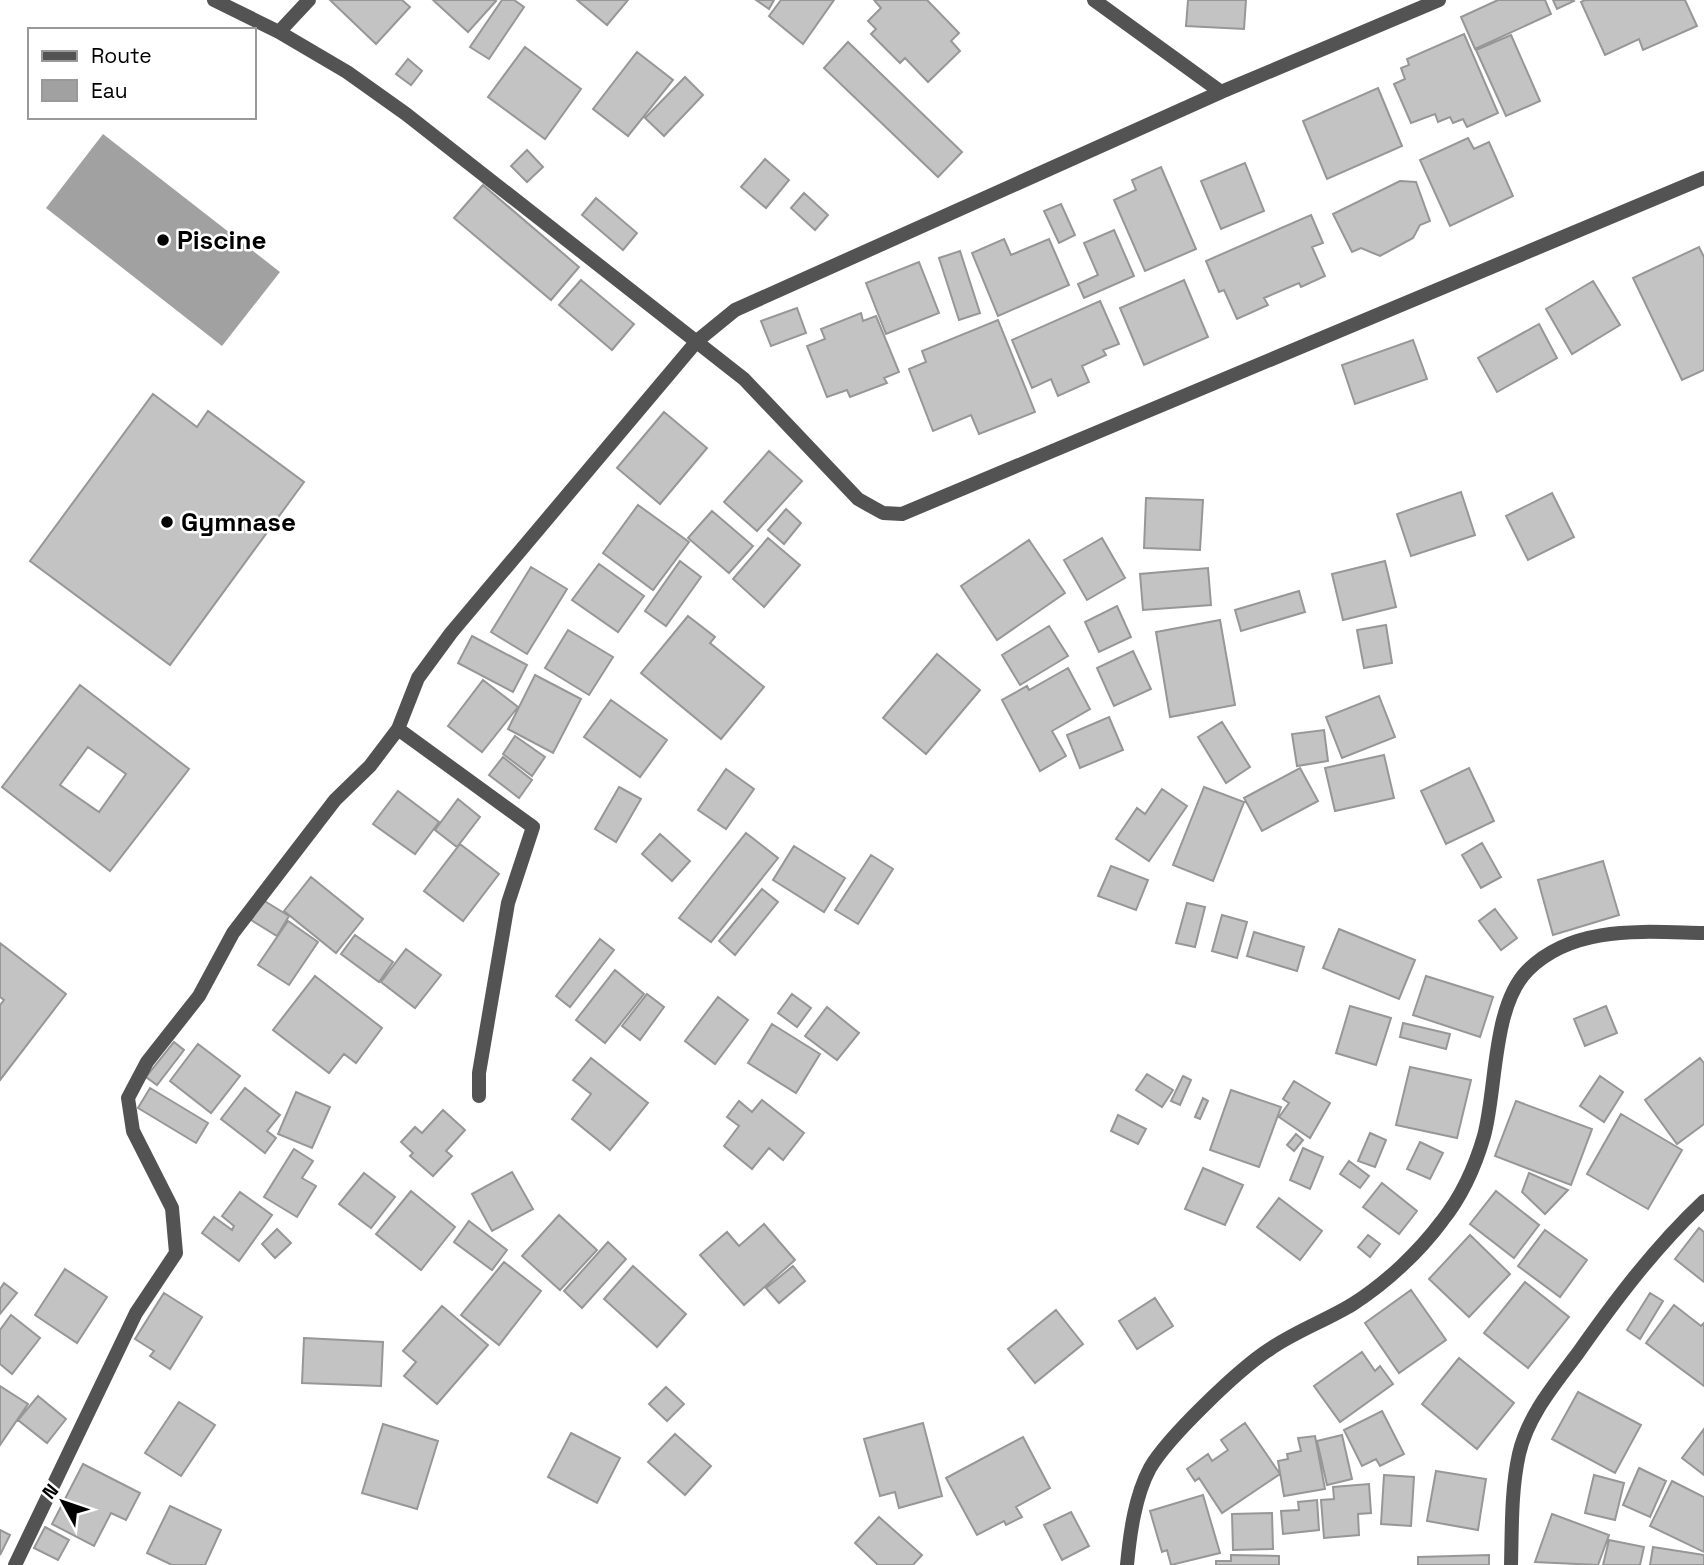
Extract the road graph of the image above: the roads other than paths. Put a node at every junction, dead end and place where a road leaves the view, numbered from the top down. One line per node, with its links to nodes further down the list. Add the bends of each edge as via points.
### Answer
1 (214, 0): 5 (street)
2 (309, 0): 5 (street)
3 (1094, 0): 6 (street)
4 (1439, 0): 6 (street)
5 (279, 32): 8 (street, via 406,114)
6 (1221, 92): 8 (street, via 735,310)
7 (1704, 178): 8 (street, via 902,514 883,513 858,499 744,379)
8 (697, 341): 9 (street, via 451,633 418,678)
9 (398, 729): 11 (street, via 533,827 508,903); 13 (street, via 370,766 335,800 233,933 199,996 147,1062 128,1098 133,1131 172,1208 176,1253 136,1313)
10 (1704, 933): 14 (street, via 1611,932 1559,948 1527,970 1507,1006 1484,1136 1459,1196 1398,1269 1354,1303 1269,1349 1186,1423 1150,1468 1131,1525)
11 (479, 1096)
12 (1704, 1201): 15 (street, via 1673,1230 1539,1406 1520,1451 1512,1502)
13 (15, 1565)
14 (1127, 1565)
15 (1511, 1565)

